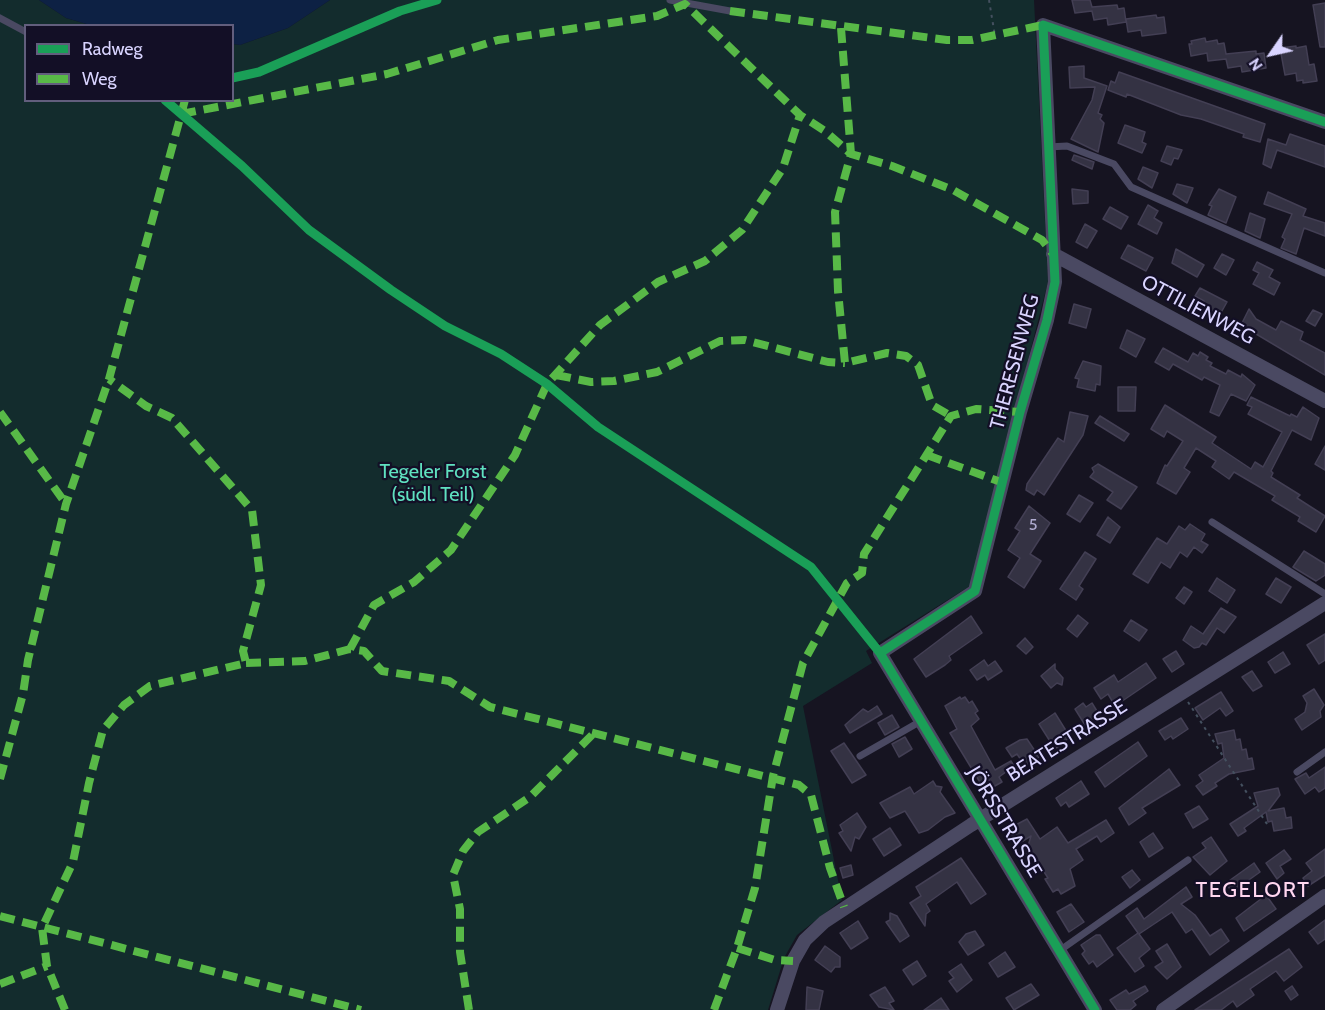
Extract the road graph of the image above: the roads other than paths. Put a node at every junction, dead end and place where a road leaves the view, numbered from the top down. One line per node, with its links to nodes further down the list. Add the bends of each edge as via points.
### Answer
1 (437, 0): 6 (lane, via 400,11 259,72)
2 (670, 0): 3 (lane)
3 (730, 11)
4 (0, 18): 5 (lane)
5 (24, 31)
6 (234, 78)
7 (1325, 122): 8 (street, THERESENWEG, via 1043,26)
8 (1048, 147): 9 (street, THERESENWEG); 10 (lane, via 1067,146 1114,164 1131,187)
9 (1053, 254): 11 (street, OTTILIENWEG); 15 (street, THERESENWEG, via 1054,282 1047,320 975,591)
10 (1325, 273)
11 (1325, 401)
12 (1212, 522): 13 (lane)
13 (1325, 594)
14 (1325, 603): 20 (street, BEATESTRASSE)
15 (880, 653): 16 (street, JÖRSSTRASSE)
16 (921, 721): 18 (lane); 20 (street, JÖRSSTRASSE)
17 (1325, 752): 19 (lane)
18 (860, 756)
19 (1297, 771)
20 (981, 819): 23 (street, JÖRSSTRASSE); 24 (street, BEATESTRASSE, via 844,907 805,940 793,961)
21 (1188, 860): 23 (lane)
22 (1325, 896): 26 (street)
23 (1059, 951): 25 (street, JÖRSSTRASSE)
24 (777, 1010)
25 (1095, 1010)
26 (1162, 1010)

